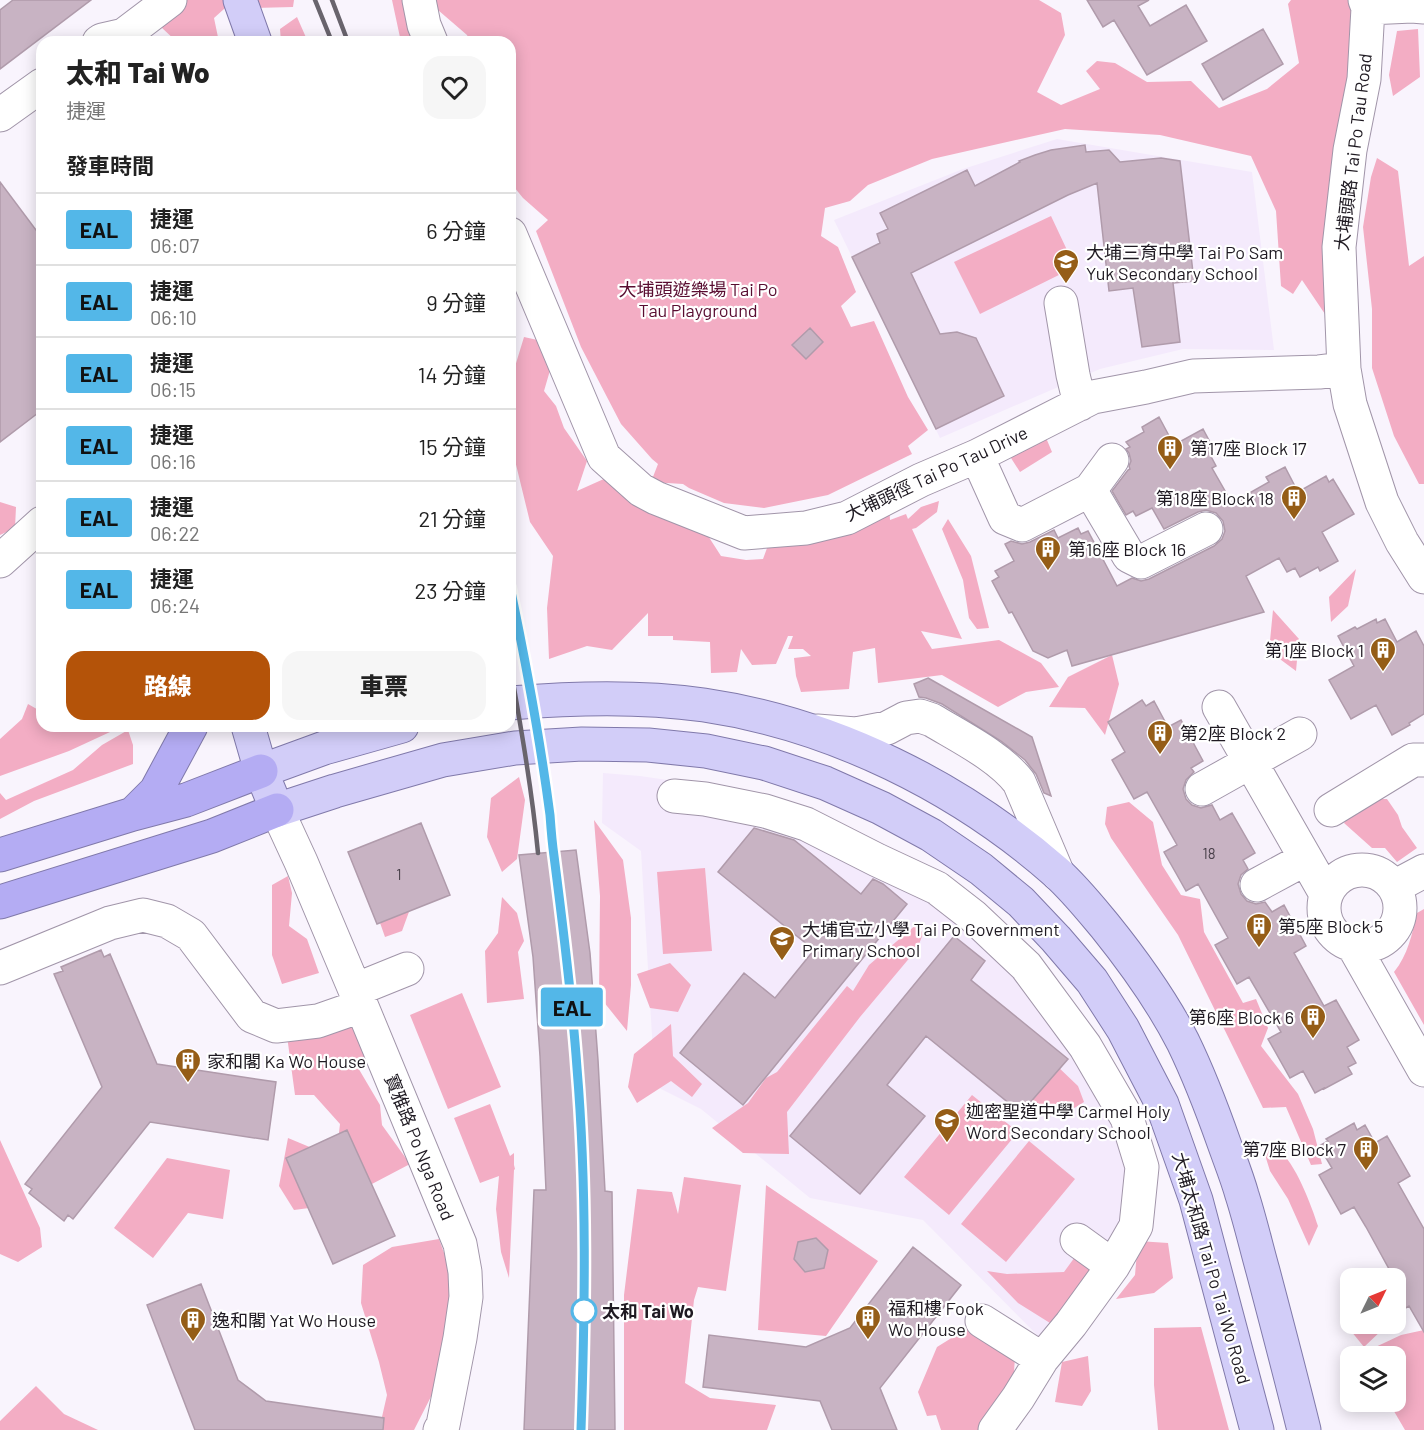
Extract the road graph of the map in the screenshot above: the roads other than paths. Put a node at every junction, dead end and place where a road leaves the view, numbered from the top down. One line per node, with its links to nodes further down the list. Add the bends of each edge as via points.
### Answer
1 (170, 0): 6 (street)
2 (240, 0): 7 (main road)
3 (419, 0): 8 (street)
4 (1366, 4): 5 (street); 13 (street, 大埔頭路 Tai Po Tau Road, via 1364,79 1350,150 1339,247)
5 (1424, 7)
6 (122, 36)
7 (253, 36)
8 (429, 36)
9 (36, 89): 10 (street)
10 (0, 115)
11 (516, 248): 15 (street, 大埔頭徑 Tai Po Tau Drive, via 604,457 641,490 656,498 744,533 806,528 847,518)
12 (1061, 303): 14 (street)
13 (1344, 369): 14 (street, 大埔頭徑 Tai Po Tau Drive, via 1193,376 1093,397); 21 (street, 大埔頭路 Tai Po Tau Road, via 1350,404 1382,502)
14 (1080, 404): 15 (street, 大埔頭徑 Tai Po Tau Drive)
15 (977, 456): 17 (street, via 1005,518 1022,525)
16 (1112, 460): 17 (street)
17 (1090, 490): 19 (street, via 1129,556 1141,562)
18 (36, 529): 20 (street)
19 (1206, 529)
20 (0, 561)
21 (1424, 577)
22 (516, 703): 24 (main road, via 572,698 646,699 715,707)
23 (1219, 706): 30 (street)
24 (806, 730): 40 (main road, via 860,748 905,771 1002,829); 40 (street, via 856,734 887,728 906,718 920,716 932,720 1011,772 1019,782)
25 (188, 732): 36 (highway, via 156,791)
26 (250, 732): 31 (main road)
27 (381, 732): 31 (main road)
28 (1300, 734): 30 (street)
29 (1424, 760): 35 (street, via 1413,760)
30 (1251, 762): 32 (street); 38 (street)
31 (261, 771): 34 (main road); 36 (highway, via 186,800)
32 (1202, 789)
33 (674, 796): 51 (street, via 765,811 806,824 937,888 1026,966 1085,1046 1127,1118 1142,1167 1136,1226)
34 (277, 810): 44 (highway, via 212,836); 48 (street, 寶雅路 Po Nga Road); 56 (main road, 大埔太和路 Tai Po Tai Wo Road, via 453,758 515,748 648,746 706,751 764,763 825,783 931,835 1021,902 1092,981 1123,1029 1162,1104 1196,1200)
35 (1331, 810)
36 (133, 814): 37 (highway)
37 (0, 855)
38 (1305, 859): 41 (street); 43 (street)
39 (1424, 871): 42 (street)
40 (1058, 874): 57 (main road, via 1126,953 1182,1040 1206,1093 1242,1194)
41 (1257, 885)
42 (1394, 887): 43 (street, via 1372,870 1358,869 1345,873); 45 (street, via 1401,908 1394,930 1376,944)
43 (1326, 894): 45 (street, via 1326,920 1332,931)
44 (0, 902)
45 (1353, 945): 49 (street)
46 (0, 968): 48 (street, via 110,923 144,915 167,921 191,935 252,1016 276,1026 318,1022)
47 (407, 969): 48 (street)
48 (358, 998): 54 (street, 寶雅路 Po Nga Road, via 460,1244 466,1297)
49 (1424, 1070)
50 (1077, 1240): 51 (street)
51 (1113, 1266): 53 (street)
52 (982, 1321): 53 (street)
53 (1042, 1359): 55 (street)
54 (442, 1428)
55 (995, 1430)
56 (1257, 1430)
57 (1304, 1430)

